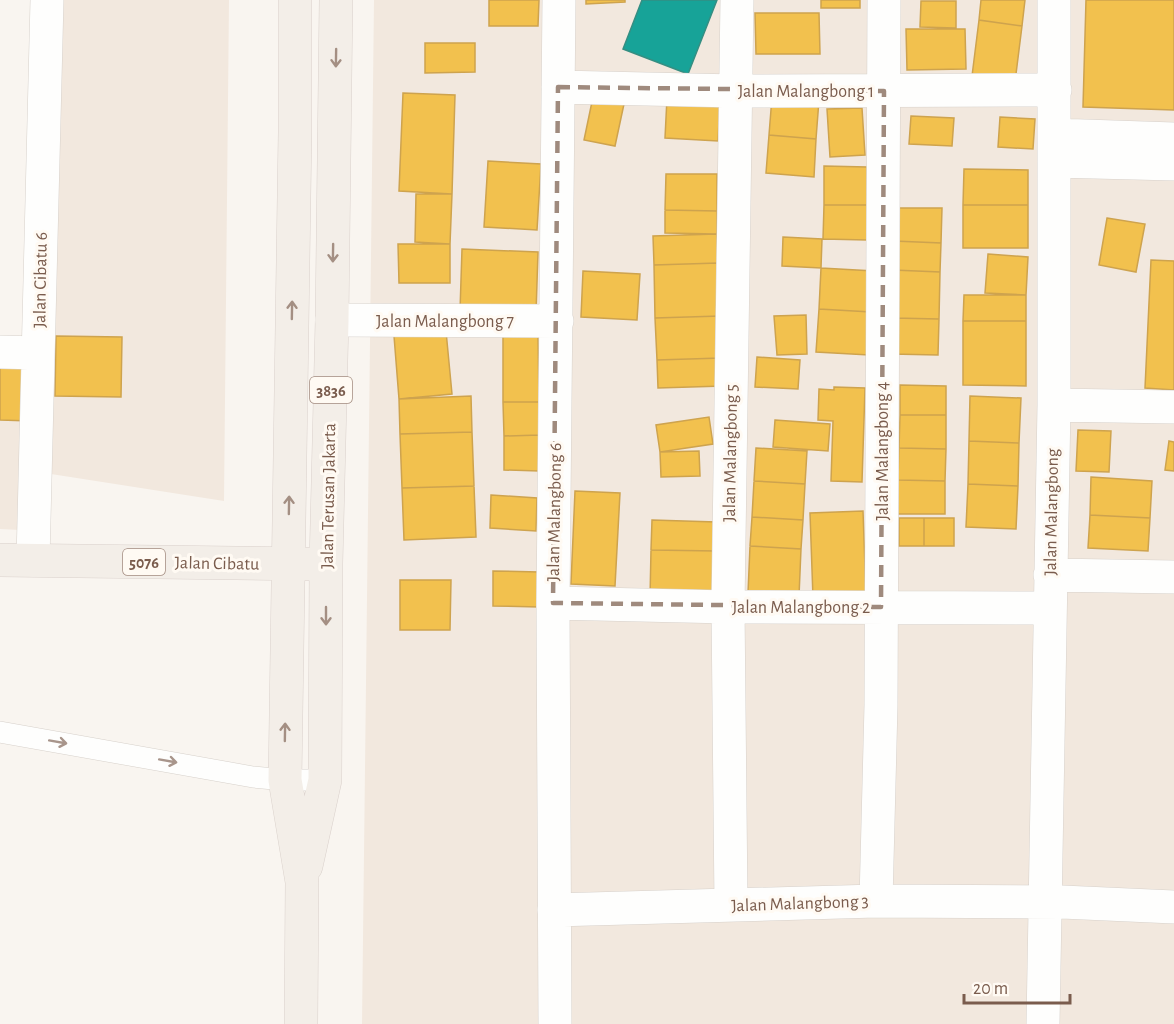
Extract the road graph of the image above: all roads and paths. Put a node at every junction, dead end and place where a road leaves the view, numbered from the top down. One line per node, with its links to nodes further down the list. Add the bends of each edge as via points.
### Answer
1 (47, 0): 20 (street, Jalan Cibatu 6)
2 (295, 0): 12 (main road, Jalan Terusan Jakarta / 3836)
3 (336, 0): 13 (main road, Jalan Terusan Jakarta / 3836, one-way to 13)
4 (560, 0): 8 (street, Jalan Malangbong 6)
5 (737, 0): 10 (street, Jalan Malangbong 5)
6 (884, 0): 11 (street, Jalan Malangbong 4)
7 (1054, 0): 9 (street, Jalan Malangbong)
8 (558, 87): 10 (street, Jalan Malangbong 1); 18 (street, Jalan Malangbong 6)
9 (1054, 90): 11 (street, Jalan Malangbong 1); 15 (street, Jalan Malangbong)
10 (735, 91): 11 (street, Jalan Malangbong 1); 30 (street, Jalan Malangbong 5)
11 (884, 91): 31 (street, Jalan Malangbong 4)
12 (295, 132): 13 (main road); 25 (main road, Jalan Terusan Jakarta / 3836, one-way to 12)
13 (335, 134): 17 (main road, Jalan Terusan Jakarta / 3836, one-way to 17)
14 (1174, 139): 15 (street)
15 (1054, 148): 16 (street); 21 (street, Jalan Malangbong)
16 (1174, 164)
17 (332, 320): 18 (street, Jalan Malangbong 7); 26 (main road, Jalan Terusan Jakarta / 3836)
18 (557, 321): 29 (street, Jalan Malangbong 6)
19 (0, 352): 20 (street)
20 (38, 353): 24 (street, Jalan Cibatu 6)
21 (1054, 405): 22 (street); 27 (street, Jalan Malangbong)
22 (1174, 407)
23 (0, 560): 24 (main road, Jalan Cibatu / 5076)
24 (33, 560): 25 (main road, Jalan Cibatu / 5076)
25 (288, 564): 26 (main road, Jalan Cibatu); 34 (main road, Jalan Terusan Jakarta / 3836, one-way to 25)
26 (326, 564): 35 (main road, Jalan Terusan Jakarta / 3836, one-way to 35)
27 (1050, 575): 28 (street); 32 (street, Jalan Malangbong)
28 (1174, 577)
29 (553, 603): 30 (street, Jalan Malangbong 2); 41 (street, Jalan Malangbong 6)
30 (728, 607): 31 (street, Jalan Malangbong 2); 39 (street, Jalan Malangbong 5)
31 (881, 607): 32 (street, Jalan Malangbong 2); 37 (street, Jalan Malangbong 4)
32 (1049, 608): 38 (street, Jalan Malangbong)
33 (0, 732): 34 (lane, one-way to 34)
34 (285, 780): 35 (lane); 36 (main road, Jalan Terusan Jakarta / 3836)
35 (325, 780): 36 (main road, Jalan Terusan Jakarta / 3836)
36 (302, 882): 42 (main road, Jalan Terusan Jakarta)
37 (876, 901): 38 (street, Jalan Malangbong 3); 39 (street, Jalan Malangbong 3)
38 (1046, 902): 40 (street, Jalan Malangbong 3); 44 (street, Jalan Malangbong)
39 (731, 905): 41 (street, Jalan Malangbong 3)
40 (1174, 907)
41 (554, 910): 43 (street, Jalan Malangbong 6)
42 (301, 1024)
43 (555, 1024)
44 (1043, 1024)

